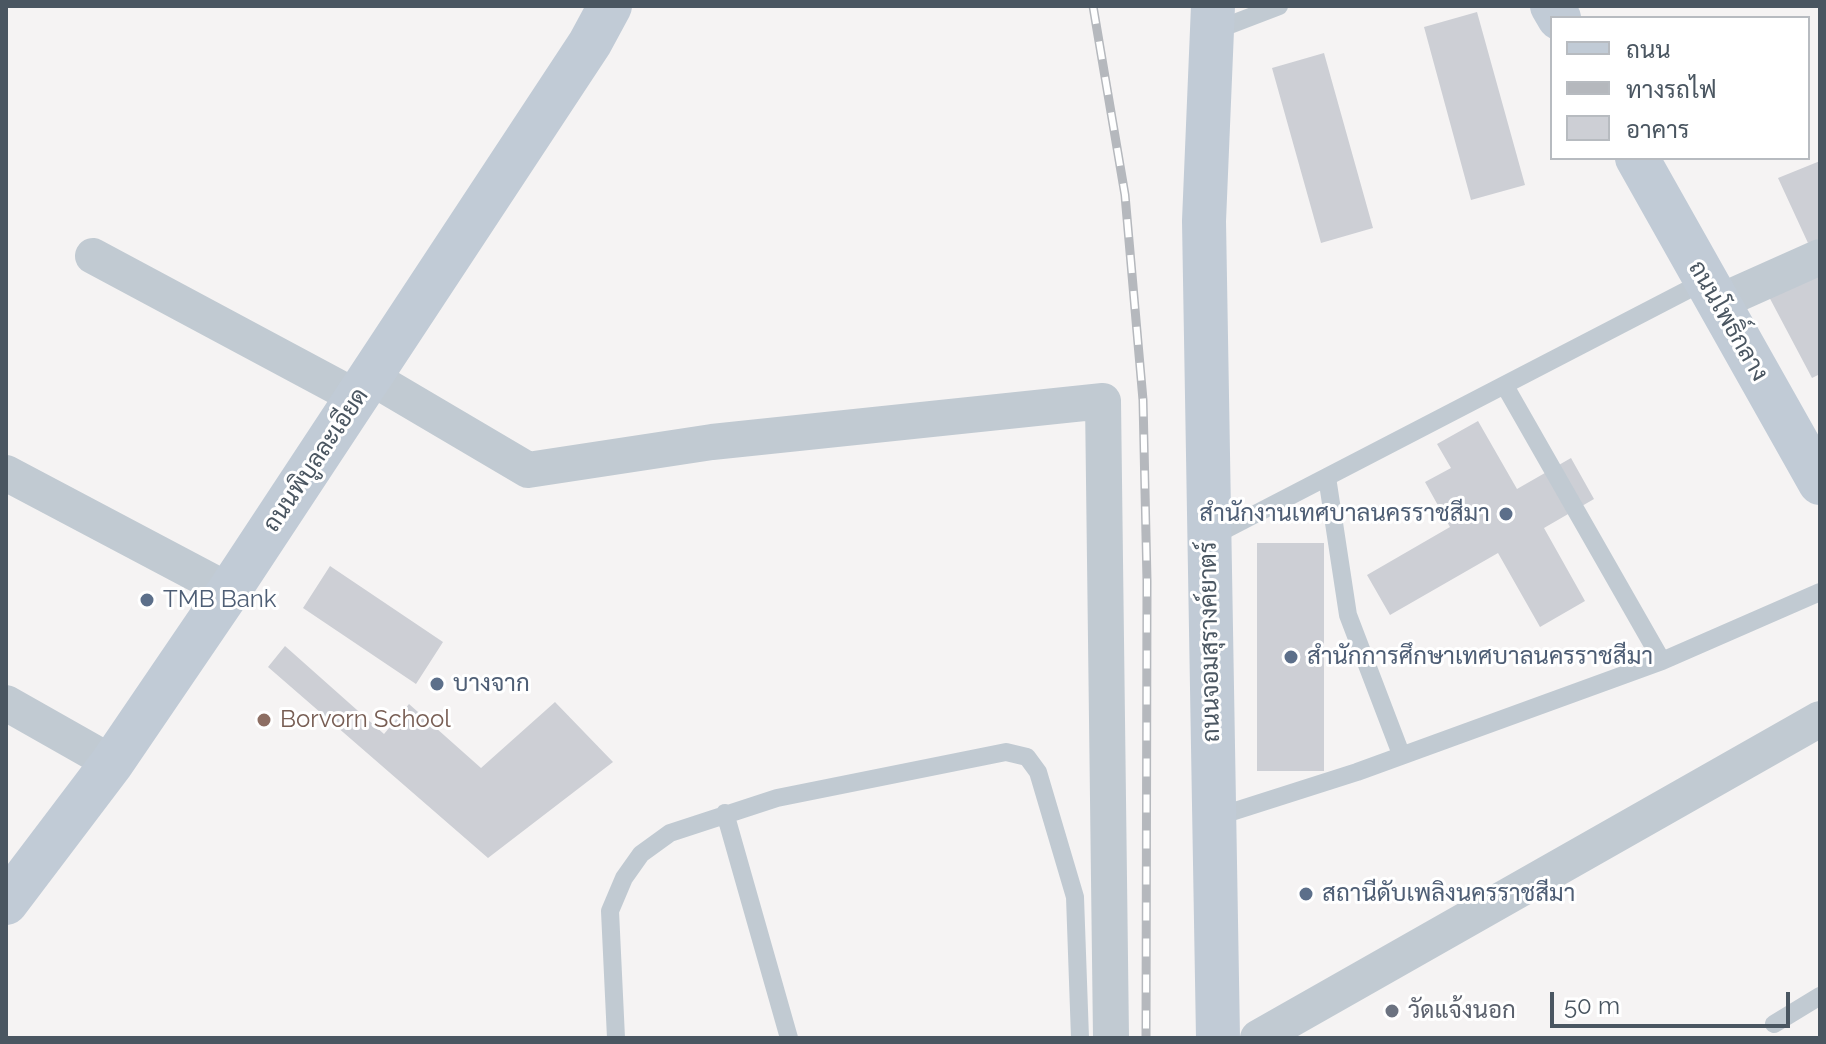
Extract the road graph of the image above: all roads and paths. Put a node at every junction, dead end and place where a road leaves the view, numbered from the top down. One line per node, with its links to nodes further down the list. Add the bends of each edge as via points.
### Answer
1 (610, 6): 9 (main road, ถนนพิบูลละเอียด)
2 (1279, 6): 3 (lane)
3 (1212, 19): 13 (main road, ถนนจอมสุรางค์ยาตร์, via 1204,221)
4 (1638, 160): 7 (main road, ถนนโพธิ์กลาง)
5 (93, 256): 9 (street)
6 (1820, 257): 7 (street)
7 (1711, 292): 8 (lane); 10 (main road, ถนนโพธิ์กลาง)
8 (1505, 386): 12 (lane); 16 (lane)
9 (365, 388): 14 (main road, ถนนพิบูลละเอียด); 29 (street, via 528,470 712,442 1103,401)
10 (1813, 457)
11 (6, 473): 14 (street)
12 (1327, 477): 13 (lane); 19 (lane, via 1348,615)
13 (1209, 538): 22 (main road, ถนนจอมสุรางค์ยาตร์)
14 (229, 591): 20 (main road, ถนนพิบูลละเอียด)
15 (1820, 592): 16 (lane)
16 (1662, 661): 19 (lane)
17 (6, 703): 20 (street)
18 (1820, 719): 31 (street)
19 (1401, 754): 22 (lane)
20 (112, 763): 23 (main road, ถนนพิบูลละเอียด)
21 (725, 813): 26 (lane, via 670,833 641,854 624,878 610,911); 27 (lane); 28 (lane, via 1006,752 1027,757 1038,772 1075,897)
22 (1213, 818): 30 (main road, ถนนจอมสุรางค์ยาตร์)
23 (6, 903)
24 (1820, 996): 25 (lane)
25 (1774, 1024)
26 (616, 1038)
27 (789, 1038)
28 (1080, 1038)
29 (1111, 1038)
30 (1218, 1038)
31 (1258, 1038)

